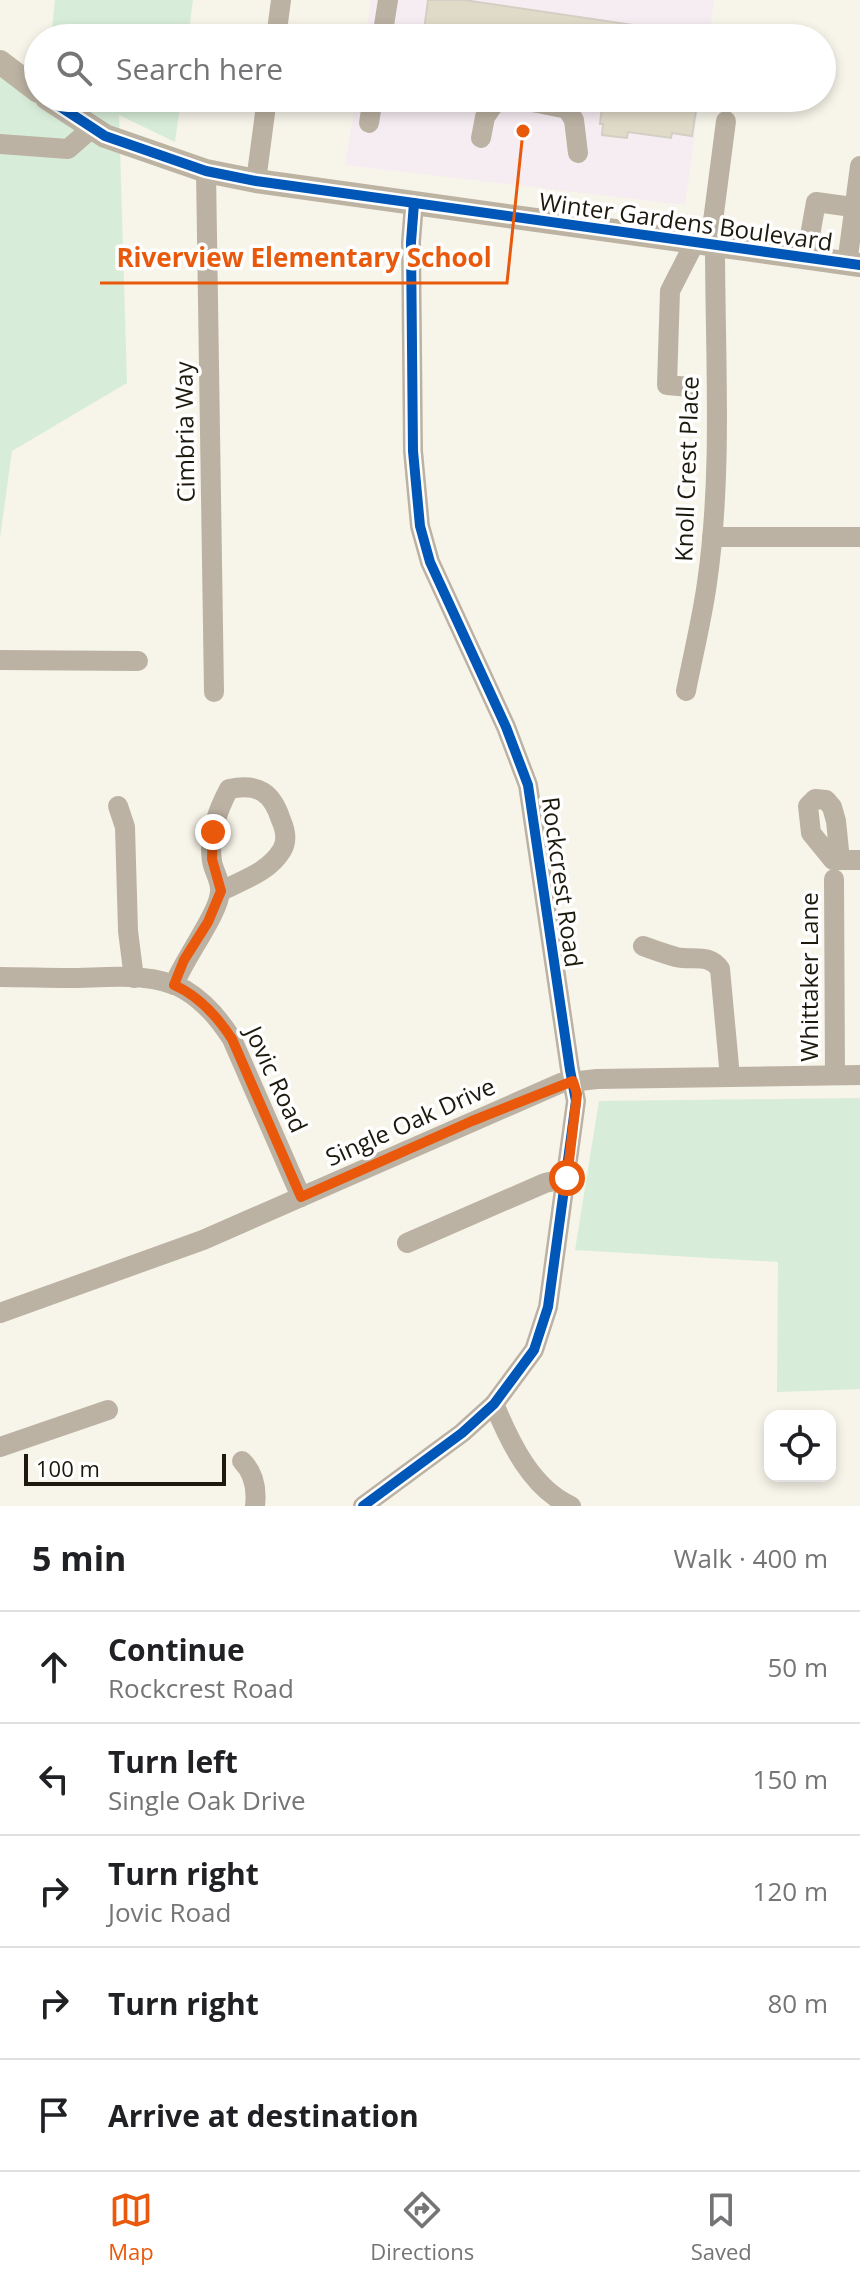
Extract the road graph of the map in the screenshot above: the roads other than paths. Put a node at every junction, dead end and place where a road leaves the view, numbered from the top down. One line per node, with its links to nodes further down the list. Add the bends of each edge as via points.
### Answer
1 (281, 0): 3 (street)
2 (388, 0): 4 (street)
3 (278, 24)
4 (384, 24)
5 (0, 62): 6 (main road)
6 (24, 80)
7 (68, 112): 14 (main road, Winter Gardens Boulevard)
8 (265, 112): 20 (street)
9 (371, 112): 13 (street)
10 (487, 112): 15 (street)
11 (569, 112): 17 (street)
12 (726, 121): 23 (street)
13 (369, 123)
14 (92, 128): 16 (street, via 68,149); 19 (main road, Winter Gardens Boulevard)
15 (481, 138)
16 (0, 144)
17 (578, 153)
18 (860, 166): 25 (street)
19 (206, 171): 20 (main road, Winter Gardens Boulevard); 32 (street, Cimbria Way)
20 (256, 181): 21 (main road, Winter Gardens Boulevard)
21 (414, 203): 23 (main road, Winter Gardens Boulevard); 43 (street, Rockcrest Road, via 413,451 420,526 430,562 528,785)
22 (845, 206): 24 (street, via 807,200)
23 (707, 244): 24 (main road, Winter Gardens Boulevard); 26 (street, via 670,291 667,385); 27 (street, Knoll Crest Place, via 715,472)
24 (806, 258): 25 (main road, Winter Gardens Boulevard)
25 (854, 265)
26 (690, 387)
27 (712, 537): 28 (street); 31 (street, Knoll Crest Place)
28 (860, 537)
29 (0, 660): 30 (street)
30 (138, 661)
31 (686, 691)
32 (214, 692)
33 (118, 806): 38 (street, via 125,827)
34 (844, 866): 40 (street, Whittaker Lane)
35 (221, 891): 35 (street, via 212,859 221,808 229,789 256,788 270,795 285,830 285,845 263,870); 39 (street)
36 (643, 946): 42 (street, via 680,958 707,958 720,969)
37 (0, 977): 38 (street, Jovic Road)
38 (134, 978): 39 (street, Jovic Road)
39 (174, 985): 45 (street, Jovic Road, via 220,1020 232,1039)
40 (835, 1075): 41 (street, Single Oak Drive); 42 (street, Single Oak Drive)
41 (860, 1075)
42 (730, 1077): 43 (street, Single Oak Drive)
43 (573, 1081): 44 (street, Rockcrest Road, via 577,1094); 45 (street, Single Oak Drive)
44 (567, 1178): 46 (street); 48 (street, Rockcrest Road, via 540,1335)
45 (301, 1197): 47 (street, Single Oak Drive, via 174,1252)
46 (407, 1243)
47 (0, 1313)
48 (494, 1404): 53 (street, Rockcrest Road); 54 (street, via 508,1437 542,1486)
49 (108, 1410): 50 (street)
50 (0, 1447)
51 (242, 1461): 52 (street, via 250,1470)
52 (255, 1506)
53 (363, 1506)
54 (571, 1506)

